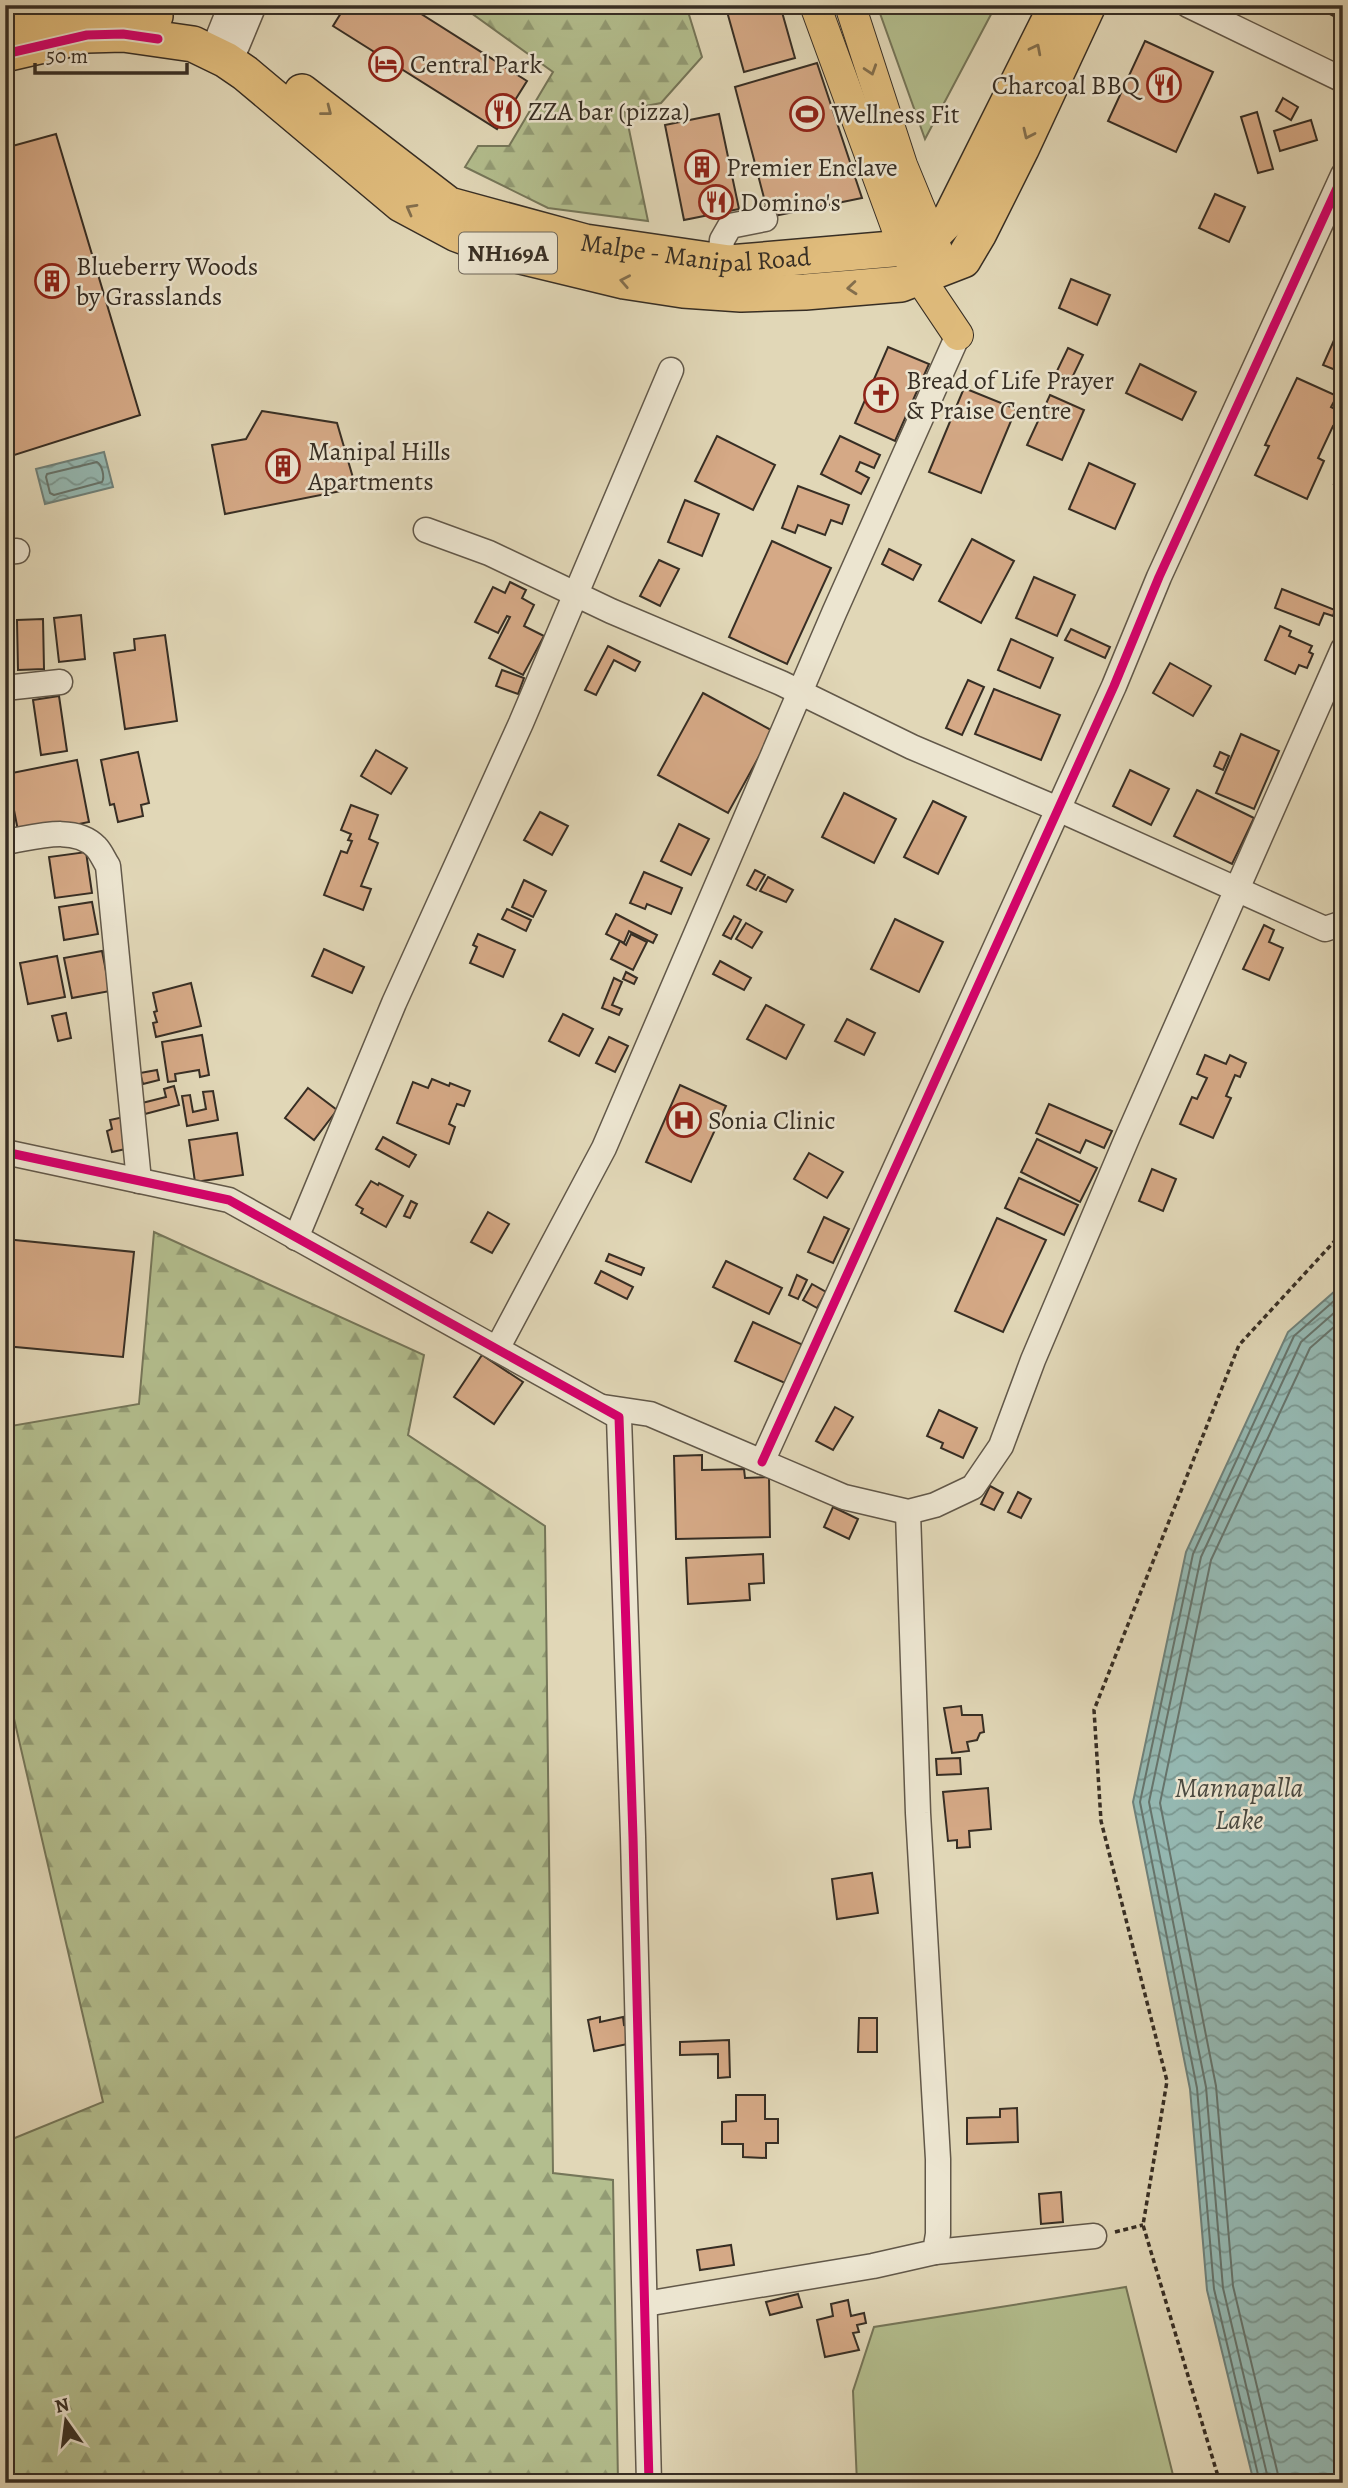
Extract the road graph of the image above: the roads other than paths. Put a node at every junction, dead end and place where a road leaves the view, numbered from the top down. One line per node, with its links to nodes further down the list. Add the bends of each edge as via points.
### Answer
1 (254, 5): 8 (street)
2 (815, 5): 13 (main road, via 881,187)
3 (850, 5): 13 (main road, one-way to 13, via 902,165)
4 (1057, 5): 13 (highway, one-way to 4, via 951,217)
5 (1088, 5): 13 (highway, Malpe - Manipal Road / NH169A, one-way to 13, via 962,260)
6 (1188, 5): 10 (street)
7 (5, 22): 8 (highway, Malpe - Manipal Road / NH169A, via 94,10 132,11)
8 (229, 29): 14 (highway, Malpe - Manipal Road / NH169A, one-way to 14, via 449,205 585,242)
9 (5, 54): 13 (highway, Malpe - Manipal Road / NH169A, one-way to 9, via 901,284 741,294 624,281 512,254 457,234 401,204 226,60 193,44 123,34 87,35)
10 (1343, 80)
11 (1343, 175): 23 (street)
12 (765, 219): 14 (street, via 730,226 722,240)
13 (925, 257): 14 (highway, Malpe - Manipal Road / NH169A); 15 (main road)
14 (720, 261)
15 (958, 335): 22 (street)
16 (671, 370): 18 (street)
17 (426, 530): 18 (street, via 489,553)
18 (576, 595): 22 (street); 29 (street, via 394,1003)
19 (1343, 649): 25 (street)
20 (60, 682): 21 (street)
21 (5, 688)
22 (800, 692): 23 (street, via 912,747); 30 (street, via 604,1148)
23 (1058, 809): 25 (street); 32 (street)
24 (5, 842): 28 (street, via 62,834 83,838 97,848 108,866)
25 (1237, 889): 26 (street, via 1325,929); 33 (street, via 1033,1360 1001,1446 974,1487)
26 (1343, 923)
27 (5, 1152): 28 (street)
28 (139, 1181): 29 (street, via 229,1200)
29 (296, 1238): 30 (street)
30 (497, 1349): 31 (street)
31 (600, 1406): 32 (street, via 650,1414); 36 (street, via 619,1417)
32 (762, 1462): 33 (street, via 844,1497)
33 (908, 1512): 35 (street, via 918,1813 938,2159)
34 (1094, 2236): 35 (street)
35 (935, 2252): 36 (street)
36 (645, 2304): 37 (street)
37 (649, 2483)

